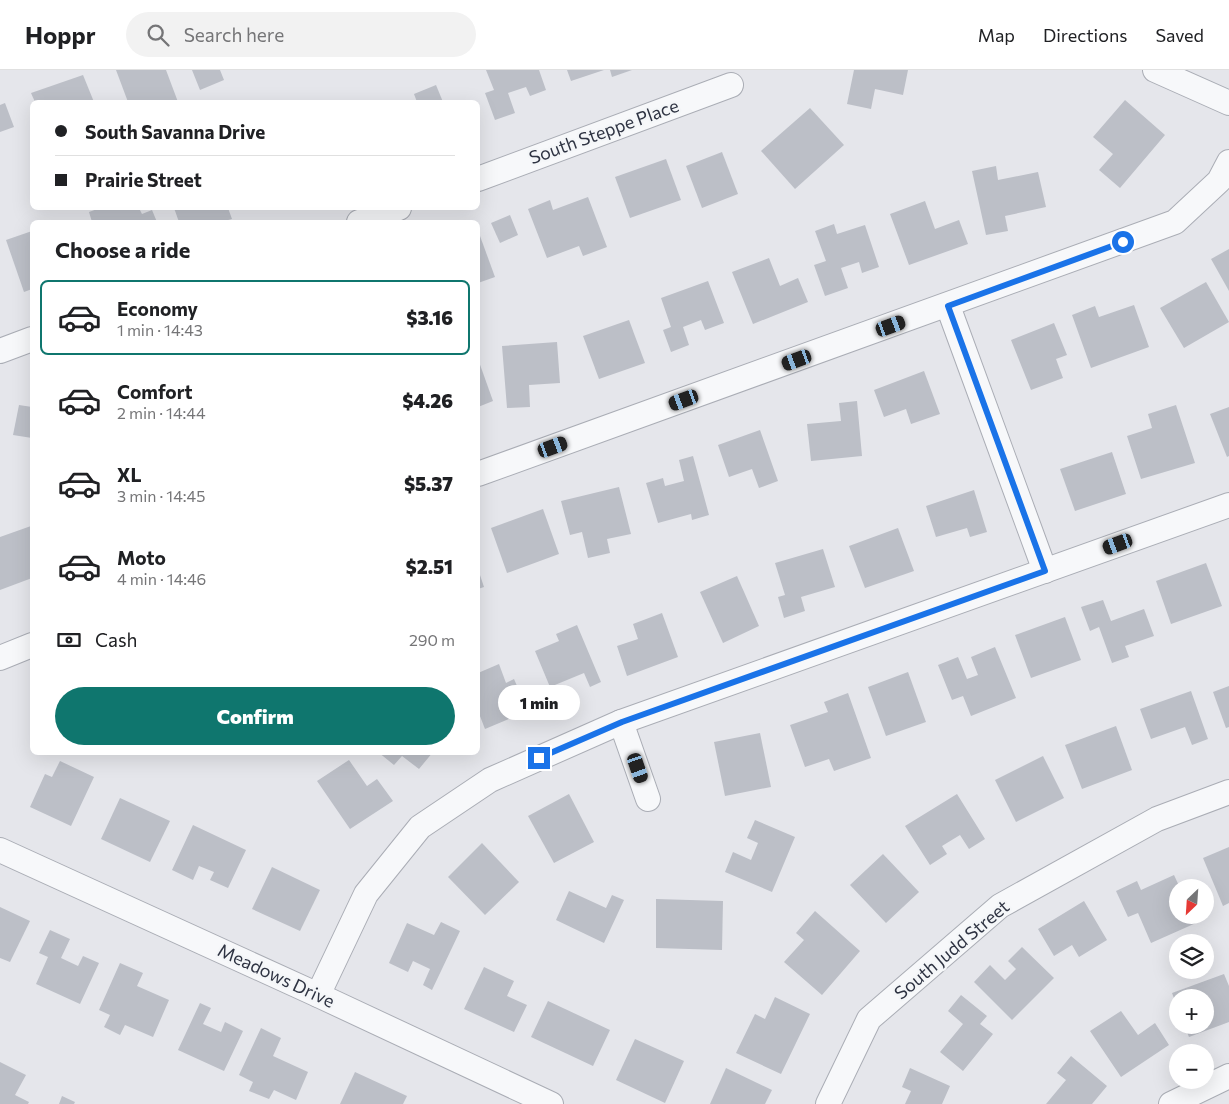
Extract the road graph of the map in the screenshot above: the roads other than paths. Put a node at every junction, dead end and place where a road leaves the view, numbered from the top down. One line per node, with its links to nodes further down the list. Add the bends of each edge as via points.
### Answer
1 (1155, 70): 3 (street)
2 (731, 85): 5 (street, South Steppe Place)
3 (1229, 103)
4 (1229, 162): 8 (street, via 1219,181 1175,222)
5 (480, 177)
6 (393, 210): 7 (street)
7 (365, 220)
8 (948, 306): 11 (street); 13 (street)
9 (30, 340): 10 (street)
10 (0, 351)
11 (480, 473)
12 (1229, 505): 13 (street)
13 (1045, 571): 16 (street)
14 (30, 646): 15 (street)
15 (0, 658)
16 (622, 722): 18 (street); 20 (street, via 490,780 420,827 366,894)
17 (1229, 792): 23 (street, South Judd Street, via 1157,819 1000,906 869,1019)
18 (648, 799)
19 (0, 850): 20 (street, Meadows Drive)
20 (318, 995): 22 (street, Meadows Drive)
21 (1229, 1076): 24 (street)
22 (551, 1104)
23 (828, 1104)
24 (1171, 1104)

